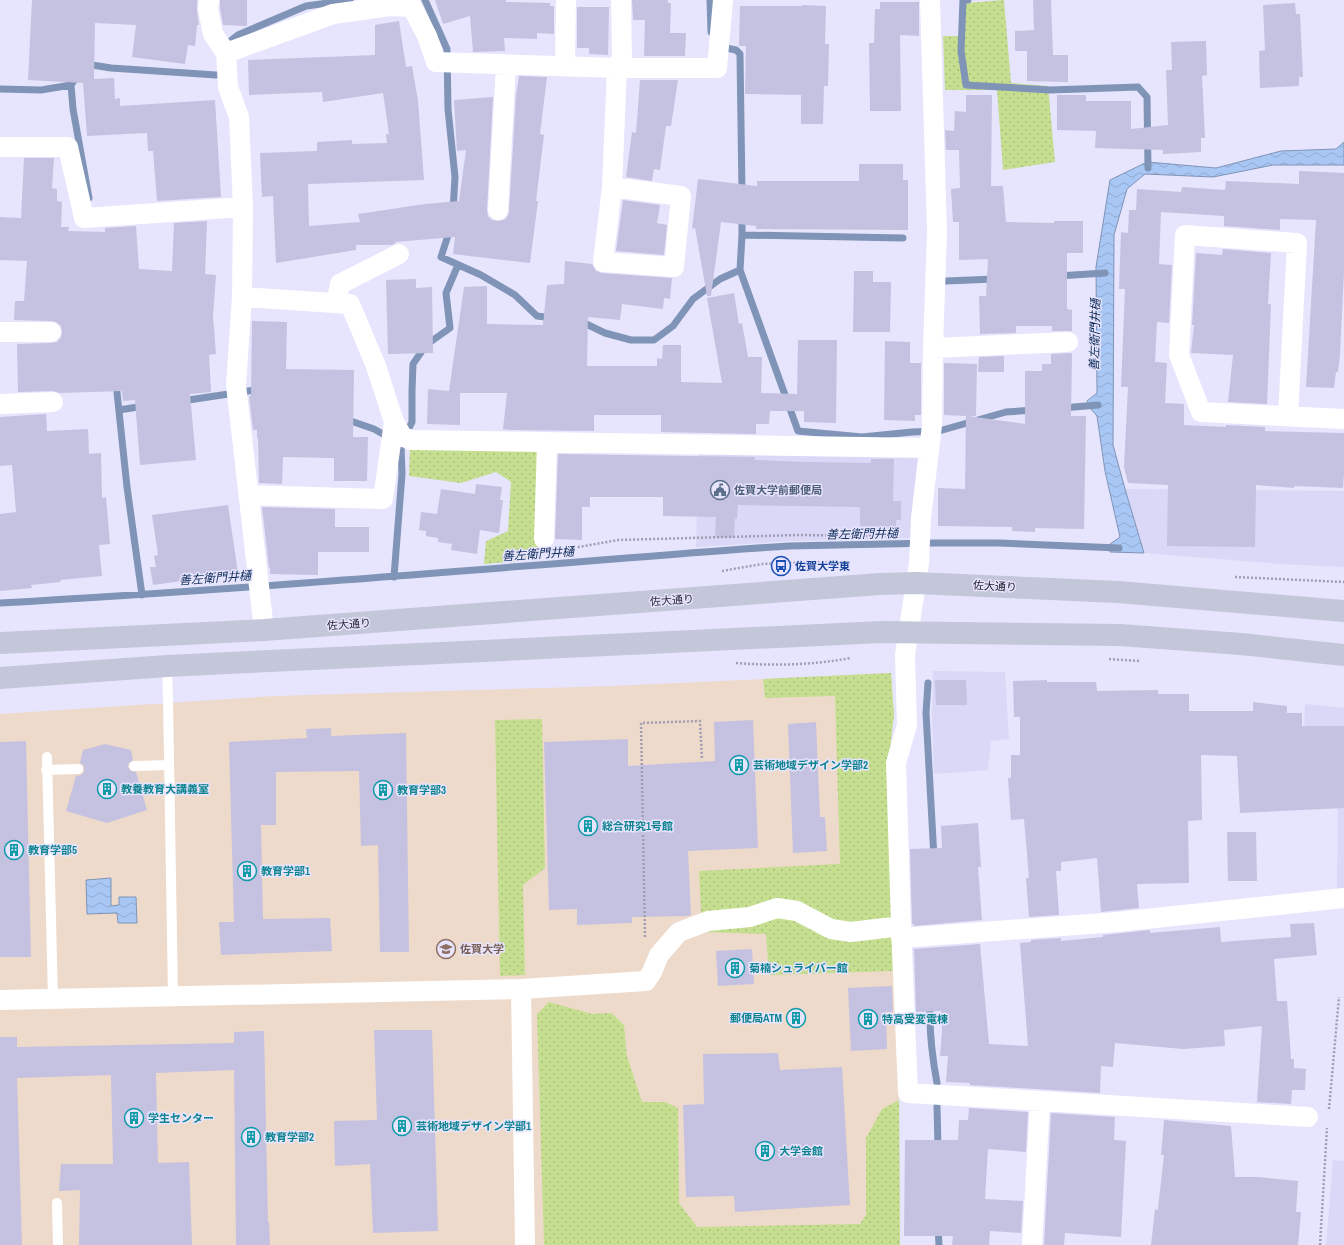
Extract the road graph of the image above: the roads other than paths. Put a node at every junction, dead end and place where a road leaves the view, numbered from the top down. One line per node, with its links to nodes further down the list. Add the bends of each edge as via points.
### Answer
1 (209, 0): 6 (street, via 208,9 213,34)
2 (566, 0): 8 (street)
3 (621, 0): 9 (street, via 622,58)
4 (723, 0): 9 (street, via 717,68)
5 (930, 0): 20 (street, via 937,232)
6 (226, 53): 7 (street, via 333,14 390,6 412,7 427,36 436,62); 12 (street, via 228,87 239,117)
7 (506, 65): 8 (street); 13 (street)
8 (565, 67): 9 (street)
9 (617, 68): 11 (street)
10 (0, 147): 12 (street, via 68,147 84,218)
11 (612, 187): 11 (street, via 681,196 674,267 603,262)
12 (243, 207): 15 (street)
13 (498, 210)
14 (399, 254): 16 (street, via 340,284)
15 (242, 297): 16 (street); 28 (street, via 237,393)
16 (336, 303): 25 (street, via 350,304 376,366)
17 (0, 332): 18 (street)
18 (51, 332)
19 (1068, 342): 20 (street)
20 (932, 348): 26 (street)
21 (53, 402): 22 (street)
22 (0, 404)
23 (1288, 416): 23 (street, via 1201,412 1179,355 1185,235 1297,242); 24 (street)
24 (1344, 419)
25 (398, 435): 27 (street); 28 (street, via 383,499)
26 (931, 437): 27 (street); 30 (street)
27 (547, 443): 29 (street)
28 (249, 495): 32 (street)
29 (544, 539)
30 (916, 583): 31 (main road, 佐大通り, via 1118,592); 32 (main road, 佐大通り); 33 (street)
31 (1344, 611)
32 (264, 630): 34 (main road, 佐大通り)
33 (908, 632): 35 (main road, via 1120,635); 36 (main road); 44 (street, via 905,655 907,725 896,763)
34 (0, 643)
35 (1344, 655)
36 (167, 666): 37 (main road); 39 (lane)
37 (0, 678)
38 (47, 757): 42 (lane)
39 (170, 765): 40 (lane); 46 (lane)
40 (134, 766)
41 (78, 769): 42 (lane)
42 (46, 770): 47 (lane)
43 (1344, 898): 44 (street, via 1117,922)
44 (901, 932): 45 (street, via 851,932 831,929 797,911 777,908 750,916 708,921 679,932 659,956 646,981); 49 (street, via 908,1093)
45 (521, 989): 46 (street); 53 (street)
46 (173, 996): 47 (street)
47 (53, 999): 48 (street)
48 (0, 1000)
49 (1040, 1100): 50 (street); 54 (street)
50 (1318, 1118)
51 (58, 1203): 52 (lane)
52 (58, 1245)
53 (525, 1245)
54 (1032, 1245)

